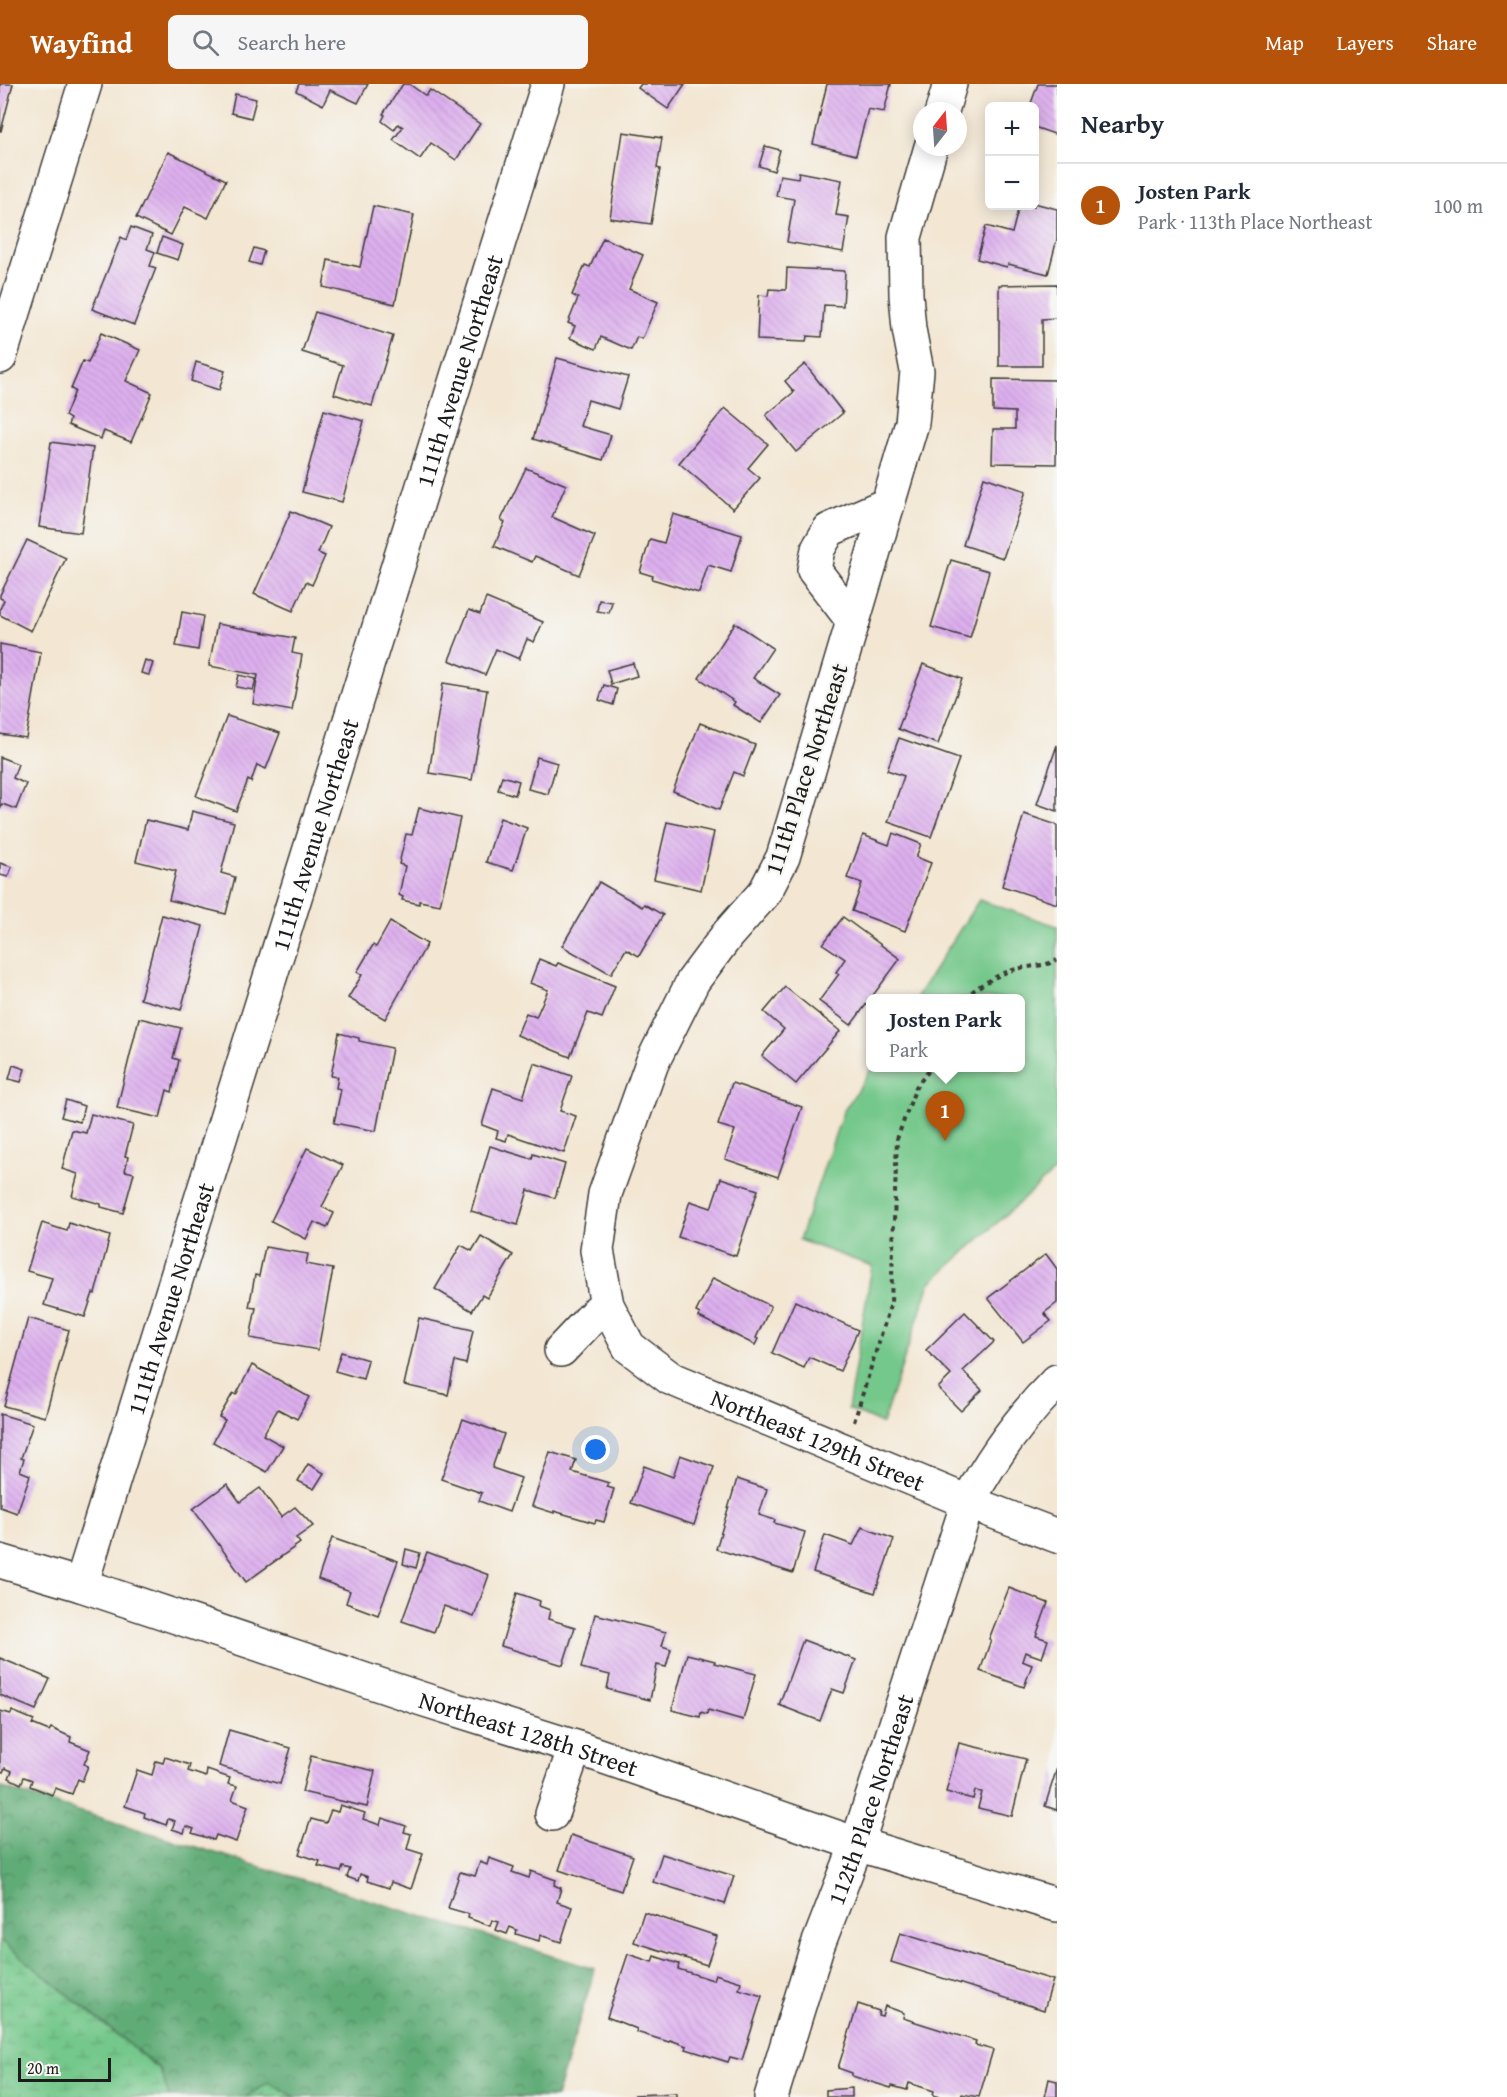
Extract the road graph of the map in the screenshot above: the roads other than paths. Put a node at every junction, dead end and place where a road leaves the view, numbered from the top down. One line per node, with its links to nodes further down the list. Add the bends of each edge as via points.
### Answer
1 (85, 84): 6 (street)
2 (548, 84): 15 (street, 111th Avenue Northeast)
3 (950, 84): 4 (street)
4 (945, 102)
5 (929, 156): 7 (street, 111th Place Northeast, via 905,237 906,295 917,371 912,423)
6 (0, 357)
7 (888, 504): 8 (street, 111th Place Northeast); 8 (street, via 829,530 818,549 814,570)
8 (854, 621): 9 (street, 111th Place Northeast, via 783,857 765,892 693,981 652,1063 605,1194 597,1251)
9 (607, 1305): 10 (street); 12 (street, Northeast 129th Street, via 629,1347 670,1378)
10 (561, 1350)
11 (1057, 1381): 12 (street, 112th Place Northeast, via 1020,1421)
12 (968, 1502): 13 (street, Northeast 129th Street); 18 (street, 112th Place Northeast)
13 (1057, 1536)
14 (0, 1561): 15 (street, Northeast 128th Street)
15 (81, 1585): 16 (street, Northeast 128th Street)
16 (575, 1747): 17 (street); 18 (street, Northeast 128th Street)
17 (552, 1814)
18 (857, 1844): 19 (street, Northeast 128th Street); 20 (street, 112th Place Northeast, via 816,1950)
19 (1057, 1905)
20 (771, 2097)

